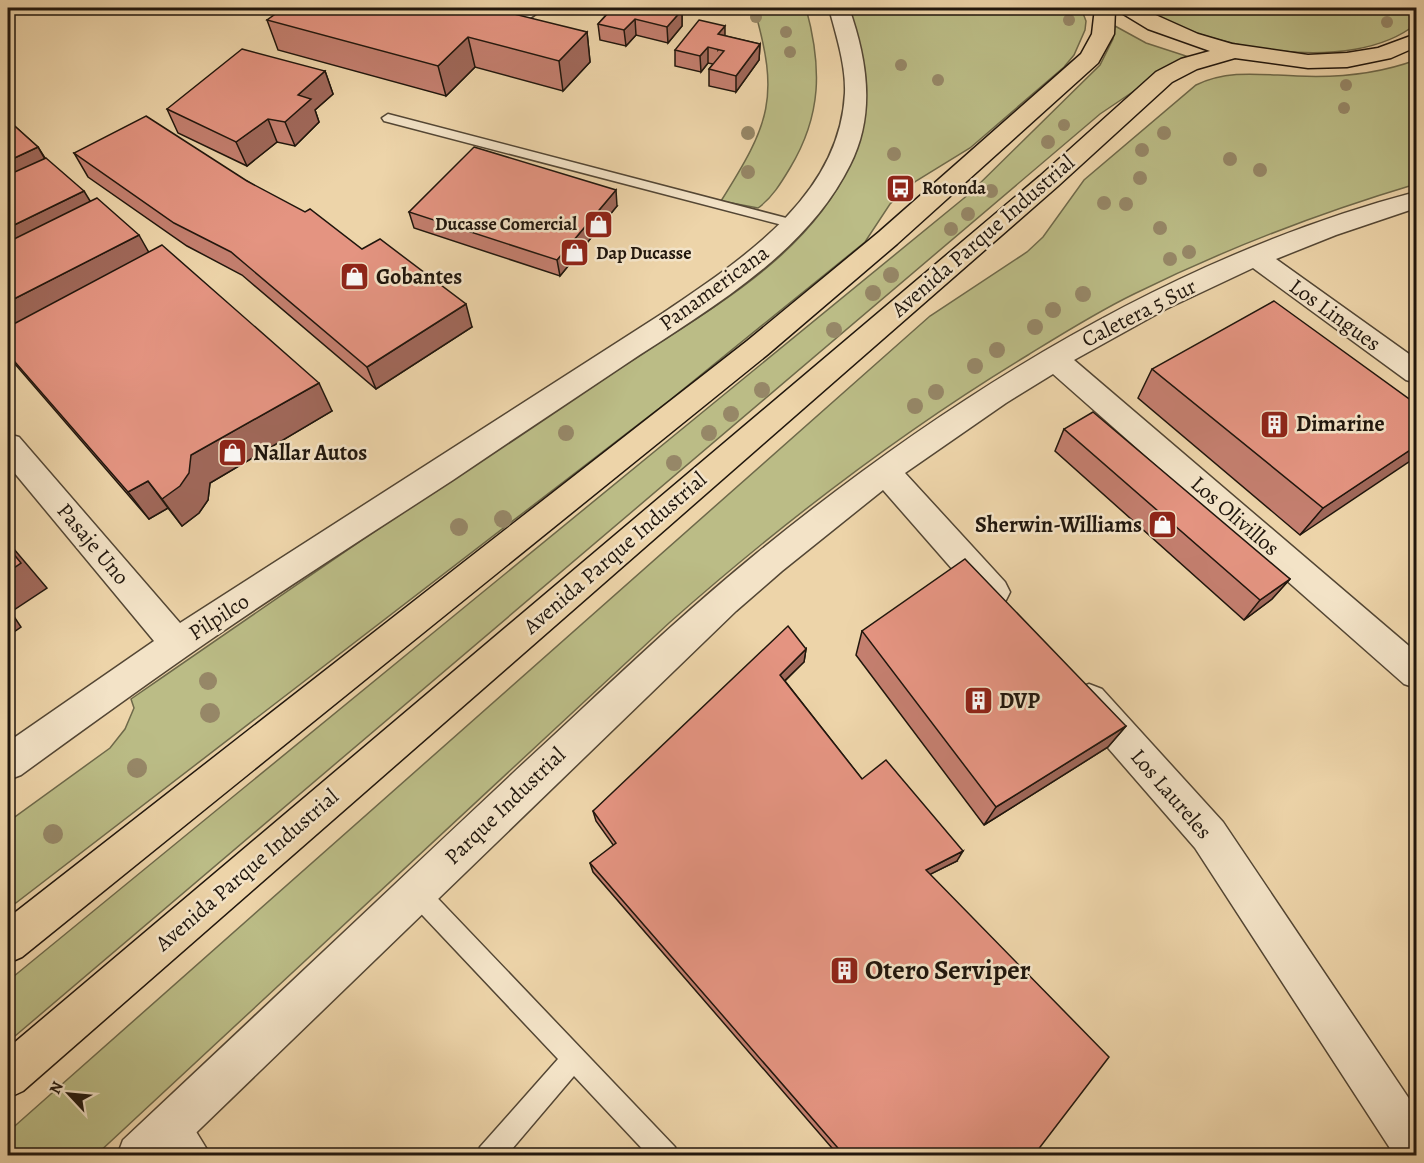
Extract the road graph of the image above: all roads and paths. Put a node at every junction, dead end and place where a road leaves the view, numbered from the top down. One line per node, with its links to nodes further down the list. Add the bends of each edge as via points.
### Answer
1 (15, 8): 6 (lane)
2 (536, 8): 7 (lane, via 517,20)
3 (839, 8): 12 (street, Panamericana, via 855,80 854,113 834,169)
4 (1105, 8): 25 (highway, via 1104,34 1090,58 888,238 748,355)
5 (1125, 8): 9 (highway, via 1174,33)
6 (8, 10)
7 (495, 17)
8 (1416, 40): 9 (highway, via 1378,54 1346,59 1291,59)
9 (1234, 51): 27 (highway, Avenida Parque Industrial, via 1189,64 1154,85 1049,181)
10 (388, 118): 12 (lane)
11 (1416, 200): 13 (street, Caletera 5 Sur, via 1320,230)
12 (794, 224): 18 (street, Panamericana, via 756,260 710,294)
13 (1254, 256): 14 (street, Caletera 5 Sur, via 1126,316); 15 (street, Los Lingues)
14 (1053, 358): 17 (street, Caletera 5 Sur, via 964,414); 21 (street, Los Olivillos)
15 (1416, 373)
16 (8, 445): 20 (street, Pasaje Uno)
17 (885, 471): 19 (street); 24 (street, Parque Industrial, via 766,564)
18 (434, 476): 20 (street, Pilpilco)
19 (1019, 621)
20 (177, 644): 23 (street, Pilpilco)
21 (1416, 673)
22 (1066, 675): 29 (street, Los Laureles, via 1209,835)
23 (8, 763)
24 (416, 891): 26 (lane); 28 (street, Parque Industrial)
25 (8, 943)
26 (573, 1059): 32 (lane); 33 (lane)
27 (8, 1076)
28 (175, 1121): 30 (street, Parque Industrial); 31 (lane)
29 (1416, 1148)
30 (139, 1155)
31 (199, 1155)
32 (489, 1155)
33 (666, 1155)

